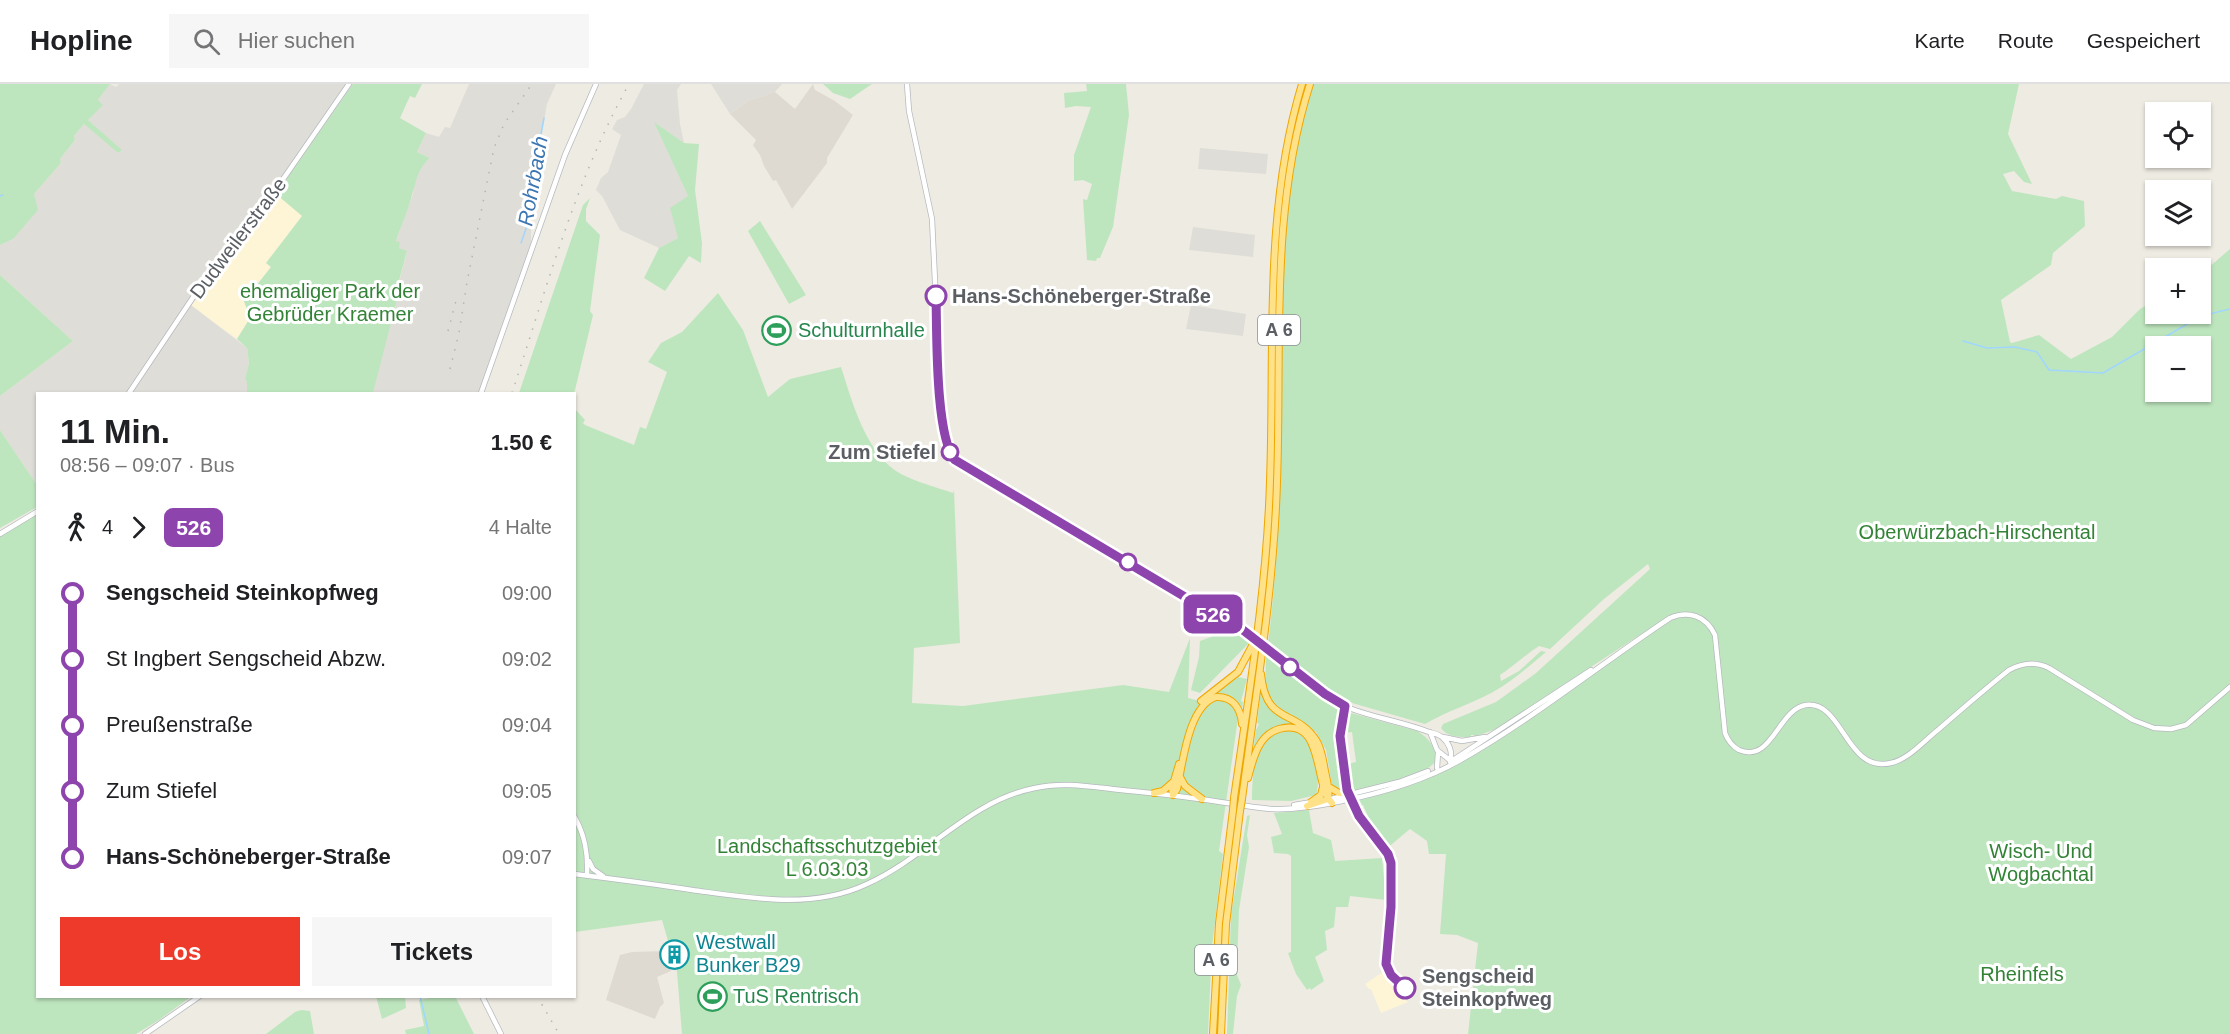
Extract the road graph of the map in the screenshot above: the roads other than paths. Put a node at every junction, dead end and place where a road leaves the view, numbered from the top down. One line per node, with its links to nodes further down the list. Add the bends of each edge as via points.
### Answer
1 (349, 84): 6 (main road, Dudweilerstraße, via 261,211 192,298)
2 (596, 84): 7 (main road, via 561,166)
3 (907, 84): 10 (main road, via 932,219 942,427 950,452 971,470 1214,614)
4 (1302, 84): 12 (highway, A 6, via 1286,150 1276,231 1270,482)
5 (1310, 84): 14 (highway, A 6, via 1293,153 1283,231 1276,518)
6 (130, 392)
7 (481, 392)
8 (36, 512): 9 (main road)
9 (0, 534)
10 (1225, 614): 11 (main road); 11 (main road, via 1232,605 1239,607 1241,615)
11 (1234, 621): 16 (main road, bridge, via 1335,700 1364,713)
12 (1257, 624): 22 (highway, A 6); 24 (highway, via 1243,665 1195,712)
13 (1619, 653): 15 (main road, via 1670,618 1696,616 1710,626 1717,640 1723,725 1732,746 1751,752 1763,748 1795,709 1812,705 1826,711 1863,757 1883,764 1913,751 2009,670 2022,664 2049,668 2133,720 2154,728 2186,725); 17 (main road); 20 (main road, via 1519,723)
14 (1261, 656): 25 (highway, via 1268,703 1315,739 1321,750); 29 (highway, A 6)
15 (2230, 687)
16 (1430, 732): 18 (main road); 19 (main road)
17 (1496, 733): 18 (main road, via 1472,741); 20 (main road)
18 (1442, 737): 20 (main road, via 1450,749)
19 (1437, 750): 20 (main road); 21 (main road)
20 (1449, 764): 21 (main road); 31 (main road, via 1405,784)
21 (1437, 768): 27 (main road)
22 (1238, 769): 23 (highway, via 1241,714 1231,700 1216,697 1197,712); 29 (highway, A 6)
23 (1180, 776): 28 (highway); 30 (highway, via 1185,786)
24 (1174, 781): 26 (highway); 28 (highway)
25 (1326, 787): 27 (highway); 29 (highway, via 1312,742 1302,732 1281,728 1259,745); 31 (highway); 32 (highway)
26 (1154, 793): 28 (main road); 37 (main road, via 1065,784 1015,793 968,816 891,872 867,885 826,897 771,900)
27 (1353, 794): 31 (main road)
28 (1173, 795): 30 (main road)
29 (1238, 798): 42 (highway, A 6, bridge, via 1233,810 1219,923); 43 (highway, A 6, bridge)
30 (1202, 799): 32 (main road, via 1255,807)
31 (1330, 801): 32 (highway)
32 (1309, 804)
33 (576, 820): 34 (main road)
34 (588, 858): 36 (main road); 37 (main road, via 593,869)
35 (576, 874): 36 (main road)
36 (587, 875): 37 (main road)
37 (606, 878)
38 (197, 998): 40 (main road)
39 (483, 998): 41 (main road)
40 (145, 1034)
41 (501, 1034)
42 (1214, 1034)
43 (1221, 1034)

